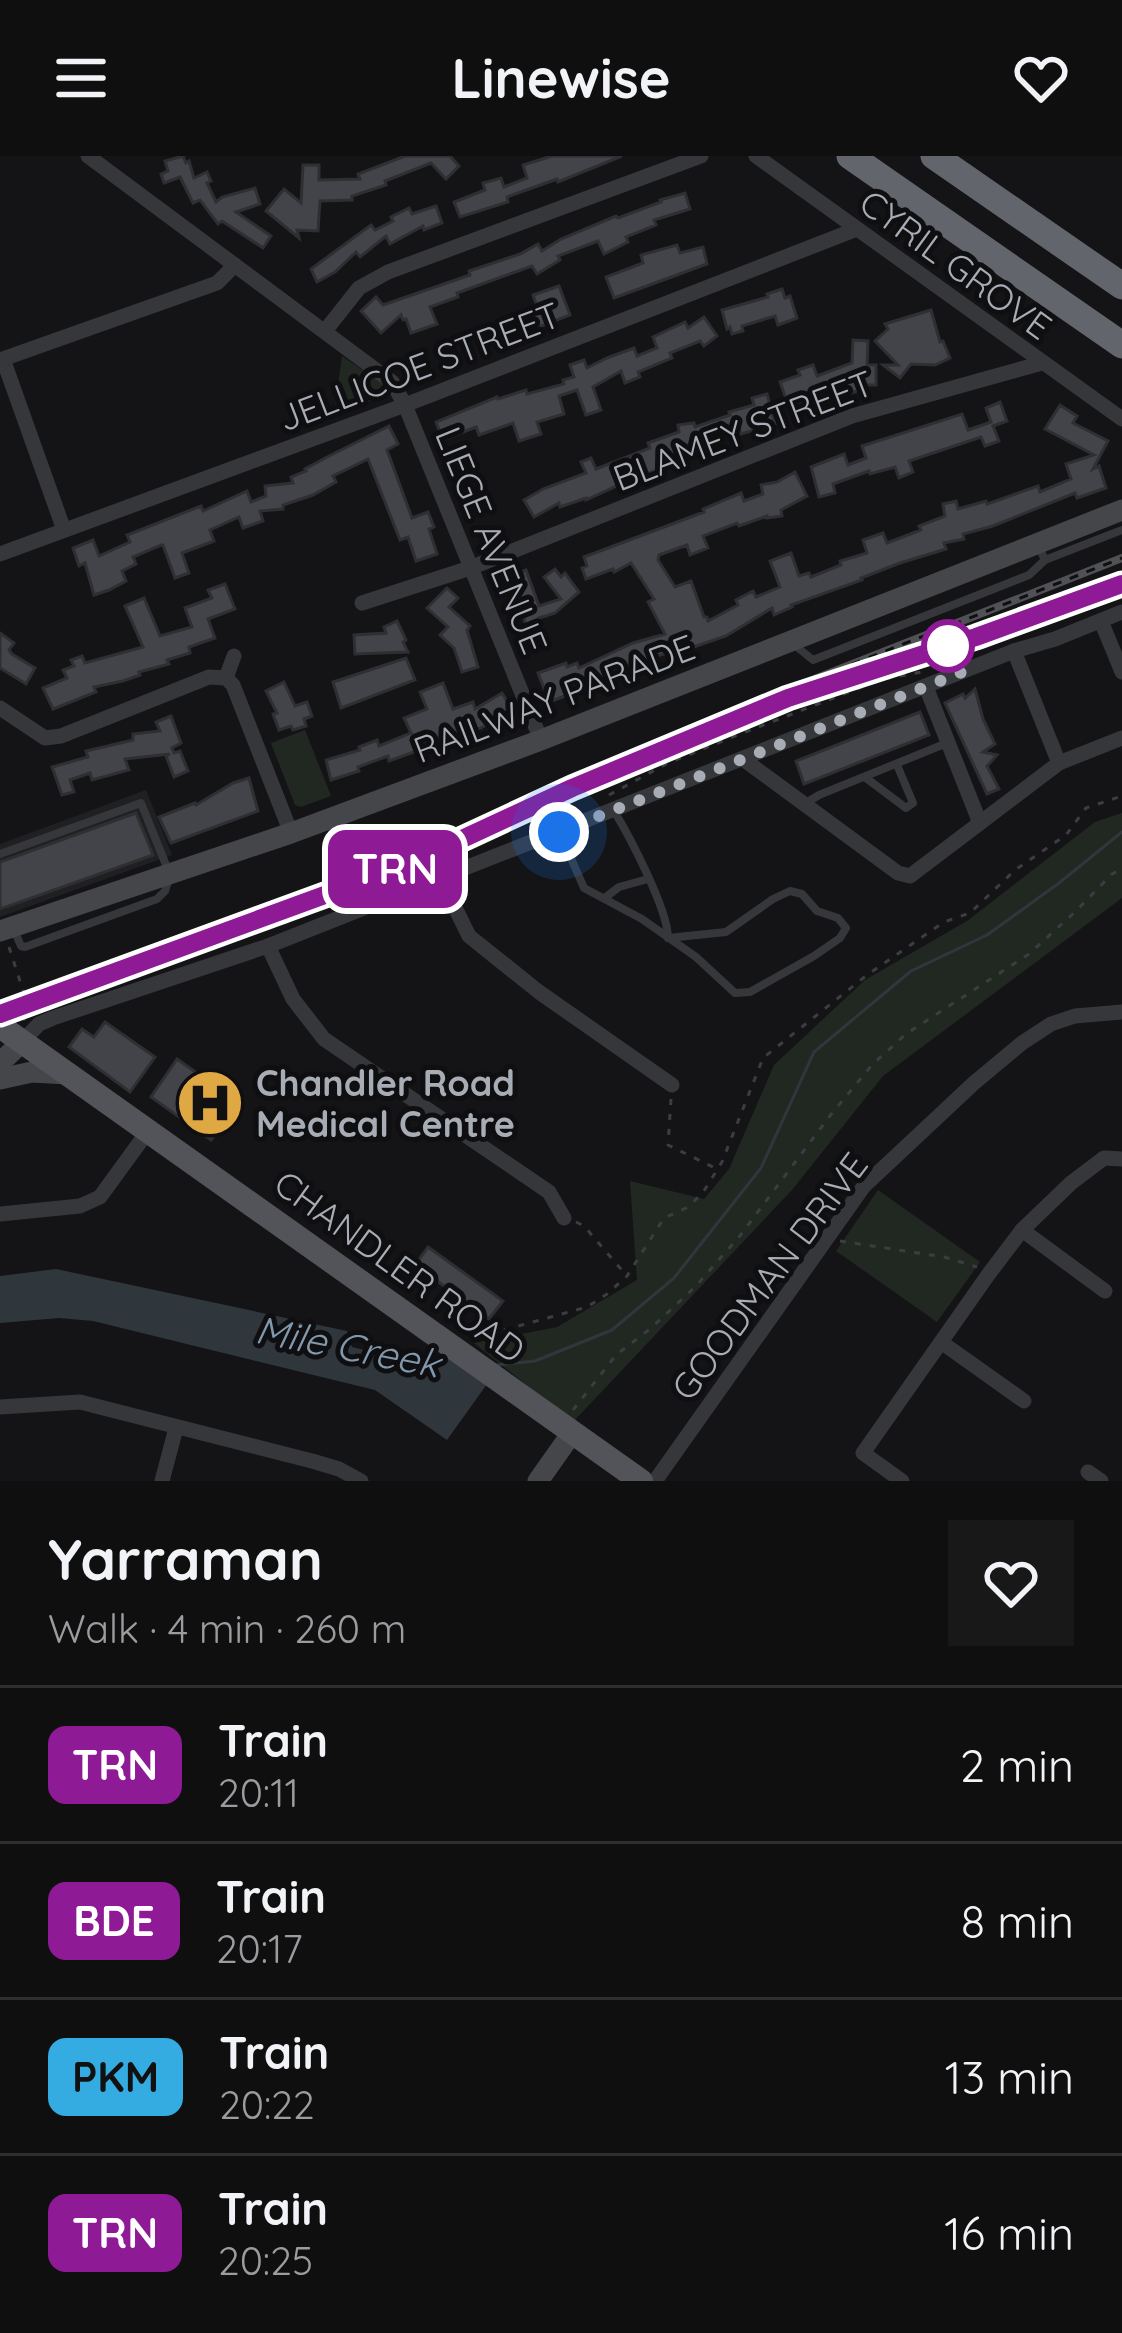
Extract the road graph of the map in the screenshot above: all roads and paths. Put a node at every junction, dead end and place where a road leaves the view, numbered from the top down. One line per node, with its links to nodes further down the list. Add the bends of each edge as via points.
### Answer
1 (88, 156): 7 (street, LIEGE AVENUE)
2 (701, 156): 9 (street, via 388,272 359,288)
3 (756, 156): 6 (street, CYRIL GROVE)
4 (850, 156): 10 (highway)
5 (934, 156): 8 (highway)
6 (856, 230): 12 (street, CYRIL GROVE); 13 (street, JELLICOE STREET)
7 (235, 265): 9 (street, LIEGE AVENUE); 11 (street, via 217,283)
8 (1122, 286)
9 (325, 331): 13 (street, LIEGE AVENUE, via 392,382)
10 (1122, 345)
11 (1, 359): 16 (street)
12 (1042, 362): 14 (street, CYRIL GROVE); 20 (street, BLAMEY STREET, via 853,416)
13 (405, 405): 16 (street, JELLICOE STREET); 20 (street, LIEGE AVENUE)
14 (1122, 419)
15 (1122, 510): 18 (main road, RAILWAY PARADE)
16 (64, 530): 19 (street, JELLICOE STREET)
17 (1122, 530): 18 (lane)
18 (1041, 552): 32 (main road, RAILWAY PARADE)
19 (0, 554)
20 (470, 568): 21 (street, BLAMEY STREET); 32 (street, LIEGE AVENUE)
21 (362, 602)
22 (1122, 612): 23 (street)
23 (1100, 621): 24 (street); 26 (street)
24 (1014, 651): 29 (street); 35 (street)
25 (234, 656): 27 (street)
26 (1122, 672)
27 (226, 678): 30 (street, via 209,677 61,736 45,738); 43 (street)
28 (883, 679): 39 (path, via 666,764)
29 (926, 687): 33 (street); 34 (street)
30 (0, 708)
31 (1122, 738): 35 (street)
32 (541, 740): 43 (main road, RAILWAY PARADE)
33 (948, 743): 36 (lane); 41 (street)
34 (743, 760): 39 (street); 40 (street)
35 (1059, 763): 41 (street)
36 (897, 765): 37 (lane); 37 (lane, via 913,803 906,808)
37 (865, 778): 40 (lane)
38 (1122, 796): 65 (path, via 1086,808 1066,835 970,913 867,974 780,1042 763,1058)
39 (610, 804): 42 (street); 48 (lane)
40 (805, 804): 41 (street, via 910,876)
41 (980, 824)
42 (559, 832): 47 (street); 49 (lane, via 582,886)
43 (291, 833): 46 (main road, RAILWAY PARADE)
44 (0, 854): 46 (lane, via 141,803)
45 (1122, 868): 78 (path, via 1030,954 872,1065 739,1237 590,1386)
46 (170, 875): 51 (main road, RAILWAY PARADE)
47 (440, 877): 53 (street); 62 (street, via 469,936)
48 (648, 878): 49 (lane); 52 (lane)
49 (605, 898): 52 (lane)
50 (305, 916): 55 (path)
51 (4, 930): 55 (path)
52 (668, 938): 52 (lane, via 726,932 793,891 846,927 821,951 744,994)
53 (268, 946): 58 (street); 67 (street, via 324,1039 549,1192)
54 (0, 1001): 57 (path)
55 (29, 1008): 57 (path)
56 (1122, 1012): 69 (street, GOODMAN DRIVE, via 1075,1016 1022,1043 864,1186)
57 (6, 1021): 58 (main road, CHANDLER ROAD); 58 (path)
58 (24, 1032): 59 (main road); 60 (main road, CHANDLER ROAD); 61 (main road, via 18,1067)
59 (0, 1064)
60 (67, 1073): 61 (main road); 63 (main road, CHANDLER ROAD)
61 (0, 1079)
62 (672, 1085): 65 (path, via 668,1145)
63 (148, 1131): 66 (street, via 92,1202); 74 (main road, CHANDLER ROAD)
64 (1122, 1159): 68 (street, via 1104,1158)
65 (718, 1169): 71 (path, via 702,1194 664,1218)
66 (0, 1214)
67 (564, 1218): 71 (path, via 584,1226)
68 (1022, 1231): 70 (street); 72 (street)
69 (826, 1238): 70 (path, via 944,1258); 83 (street, GOODMAN DRIVE)
70 (988, 1275): 73 (street)
71 (627, 1276): 74 (path, via 587,1307)
72 (1105, 1291)
73 (941, 1342): 75 (street); 84 (street, via 863,1453)
74 (453, 1347): 78 (main road, CHANDLER ROAD)
75 (1024, 1401)
76 (0, 1407): 77 (street, via 80,1402)
77 (176, 1428): 79 (street); 80 (street)
78 (567, 1430): 81 (main road); 82 (main road, CHANDLER ROAD)
79 (359, 1480)
80 (162, 1481)
81 (538, 1481)
82 (641, 1481)
83 (655, 1481)
84 (902, 1481)

